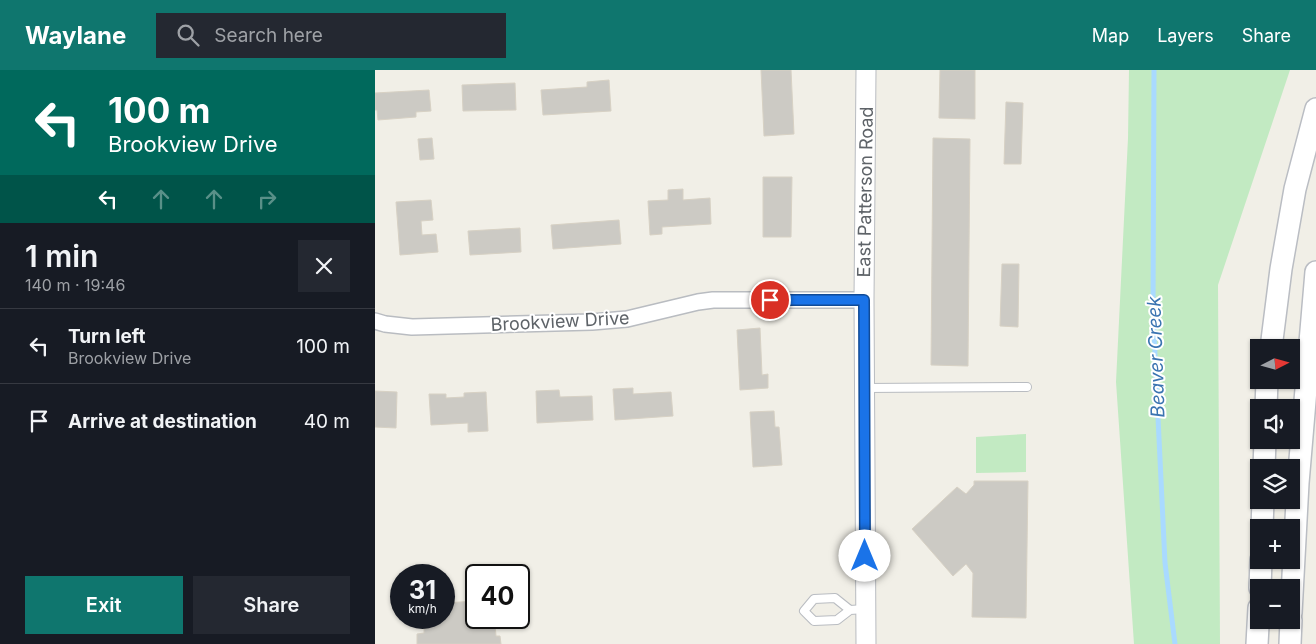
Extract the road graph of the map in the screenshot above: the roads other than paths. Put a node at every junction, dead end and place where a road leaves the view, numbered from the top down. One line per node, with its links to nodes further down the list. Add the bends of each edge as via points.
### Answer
1 (866, 70): 4 (street, East Patterson Road)
2 (1316, 109): 6 (main road, via 1295,189)
3 (1316, 272): 9 (main road)
4 (864, 300): 5 (street, Brookview Drive, via 713,300 627,319 592,322 412,327); 8 (street, East Patterson Road)
5 (375, 321)
6 (1272, 339)
7 (1027, 387): 8 (lane)
8 (865, 388): 10 (street, East Patterson Road)
9 (1293, 579)
10 (858, 610): 10 (lane, via 835,598 814,599 804,611 814,621 837,620); 13 (street, East Patterson Road)
11 (1258, 629): 14 (main road)
12 (1291, 629): 15 (main road)
13 (866, 644)
14 (1257, 644)
15 (1290, 644)

